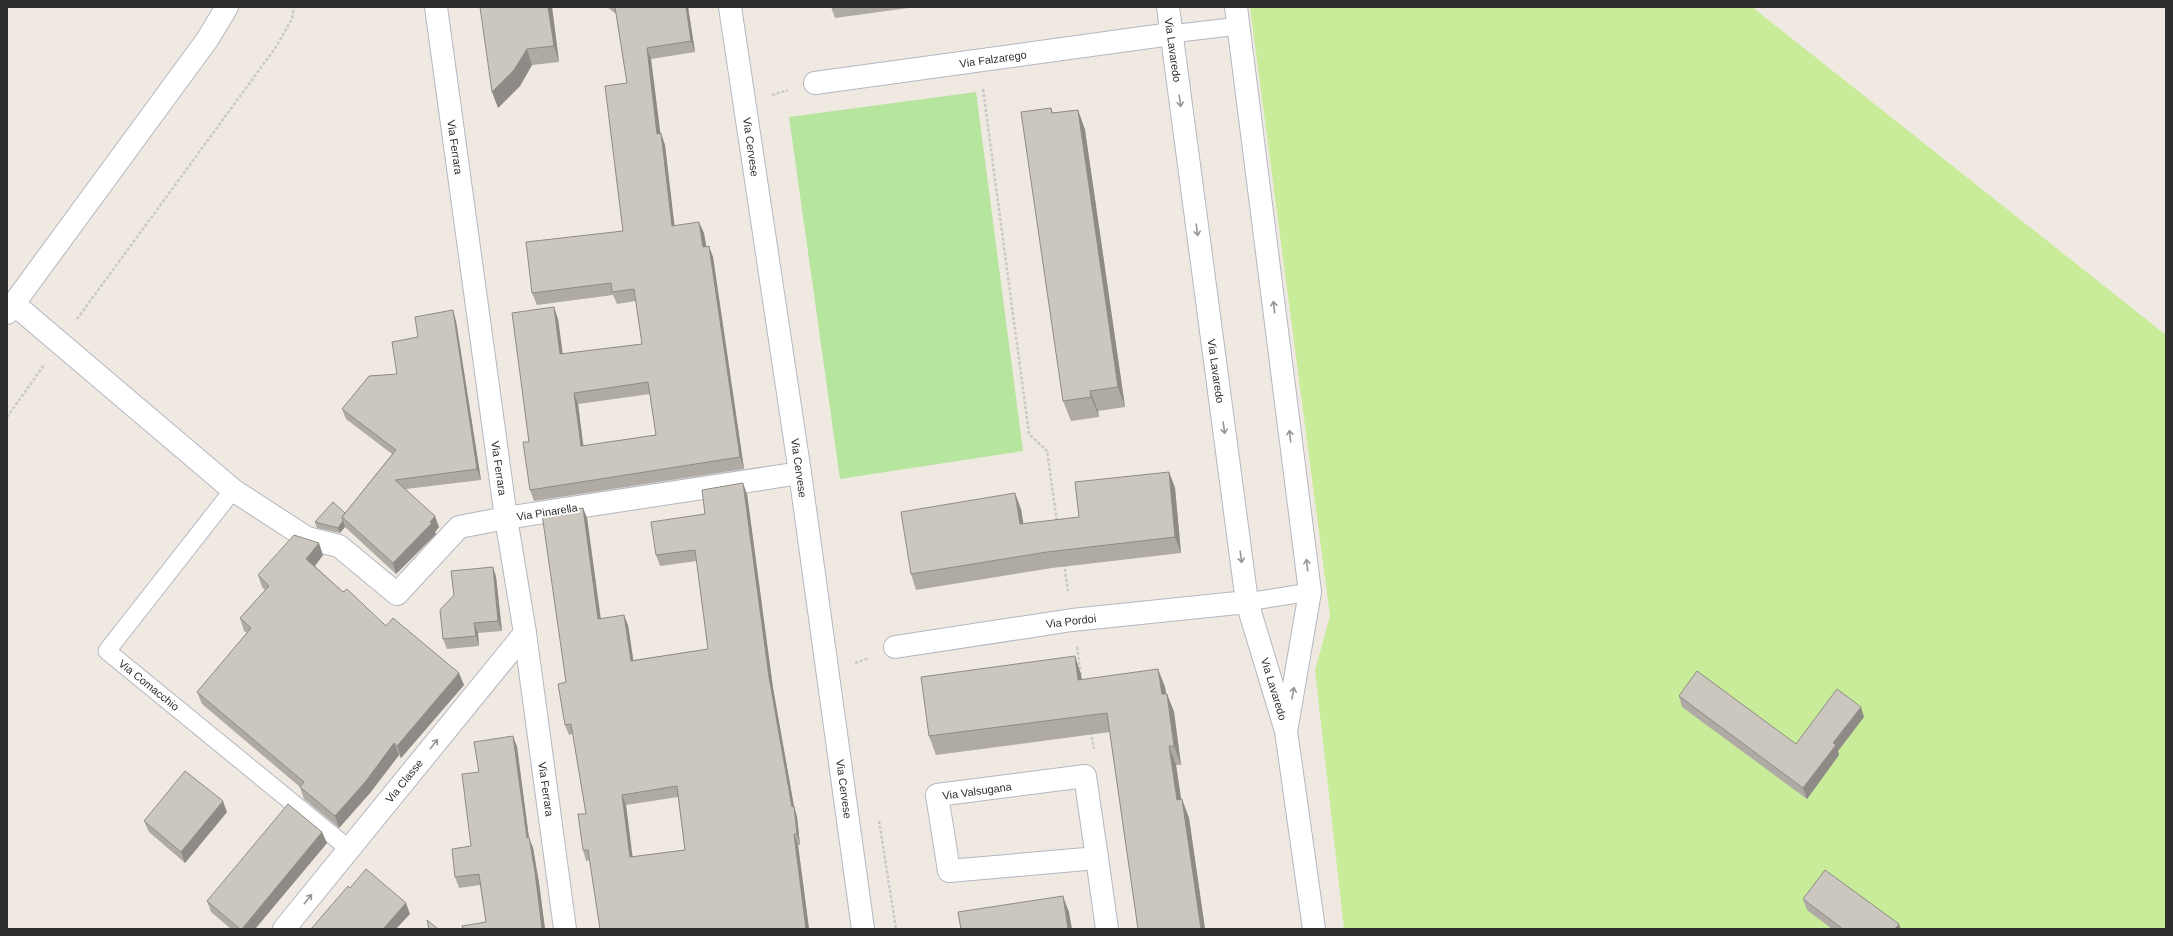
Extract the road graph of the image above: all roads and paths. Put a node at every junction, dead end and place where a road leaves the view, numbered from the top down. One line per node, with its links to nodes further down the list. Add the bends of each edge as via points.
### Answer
1 (227, 7): 10 (street, via 207,40)
2 (294, 7): 11 (path, via 292,19 276,48)
3 (436, 7): 15 (street, Via Ferrara)
4 (730, 7): 13 (street, Via Cervese)
5 (1168, 7): 7 (street, Via Lavaredo)
6 (1237, 16): 7 (lane); 18 (street, Via Lavaredo, one-way to 6)
7 (1171, 34): 8 (street, Via Falzarego); 19 (street, Via Lavaredo, one-way to 19)
8 (979, 60): 9 (street, Via Falzarego); 16 (path, via 1029,434 1047,451)
9 (815, 83)
10 (10, 309): 11 (street)
11 (60, 343): 12 (path); 14 (street)
12 (7, 417)
13 (800, 473): 15 (street, Via Pinarella); 31 (street, Via Cervese)
14 (233, 490): 15 (street, Via Pinarella, via 307,538 339,546 397,594 459,527); 27 (lane, Via Comacchio, via 107,651)
15 (506, 518): 21 (street, Via Ferrara)
16 (1058, 528)
17 (1063, 559): 20 (path)
18 (1310, 592): 19 (lane); 25 (street, Via Lavaredo, one-way to 18)
19 (1247, 602): 20 (street, Via Pordoi); 25 (street, Via Lavaredo)
20 (1072, 620): 22 (street, Via Pordoi); 23 (path)
21 (525, 633): 27 (street, Via Classe, one-way to 21); 30 (street, Via Ferrara)
22 (895, 647)
23 (1083, 682)
24 (1090, 729): 26 (path, via 1096,760)
25 (1286, 731): 33 (street, Via Lavaredo)
26 (1085, 776): 28 (street); 28 (street, Via Valsugana, via 937,795 950,871)
27 (348, 848): 29 (street, Via Classe, one-way to 27)
28 (1097, 858): 32 (street)
29 (284, 929)
30 (565, 929)
31 (863, 929)
32 (1107, 929)
33 (1314, 929)

